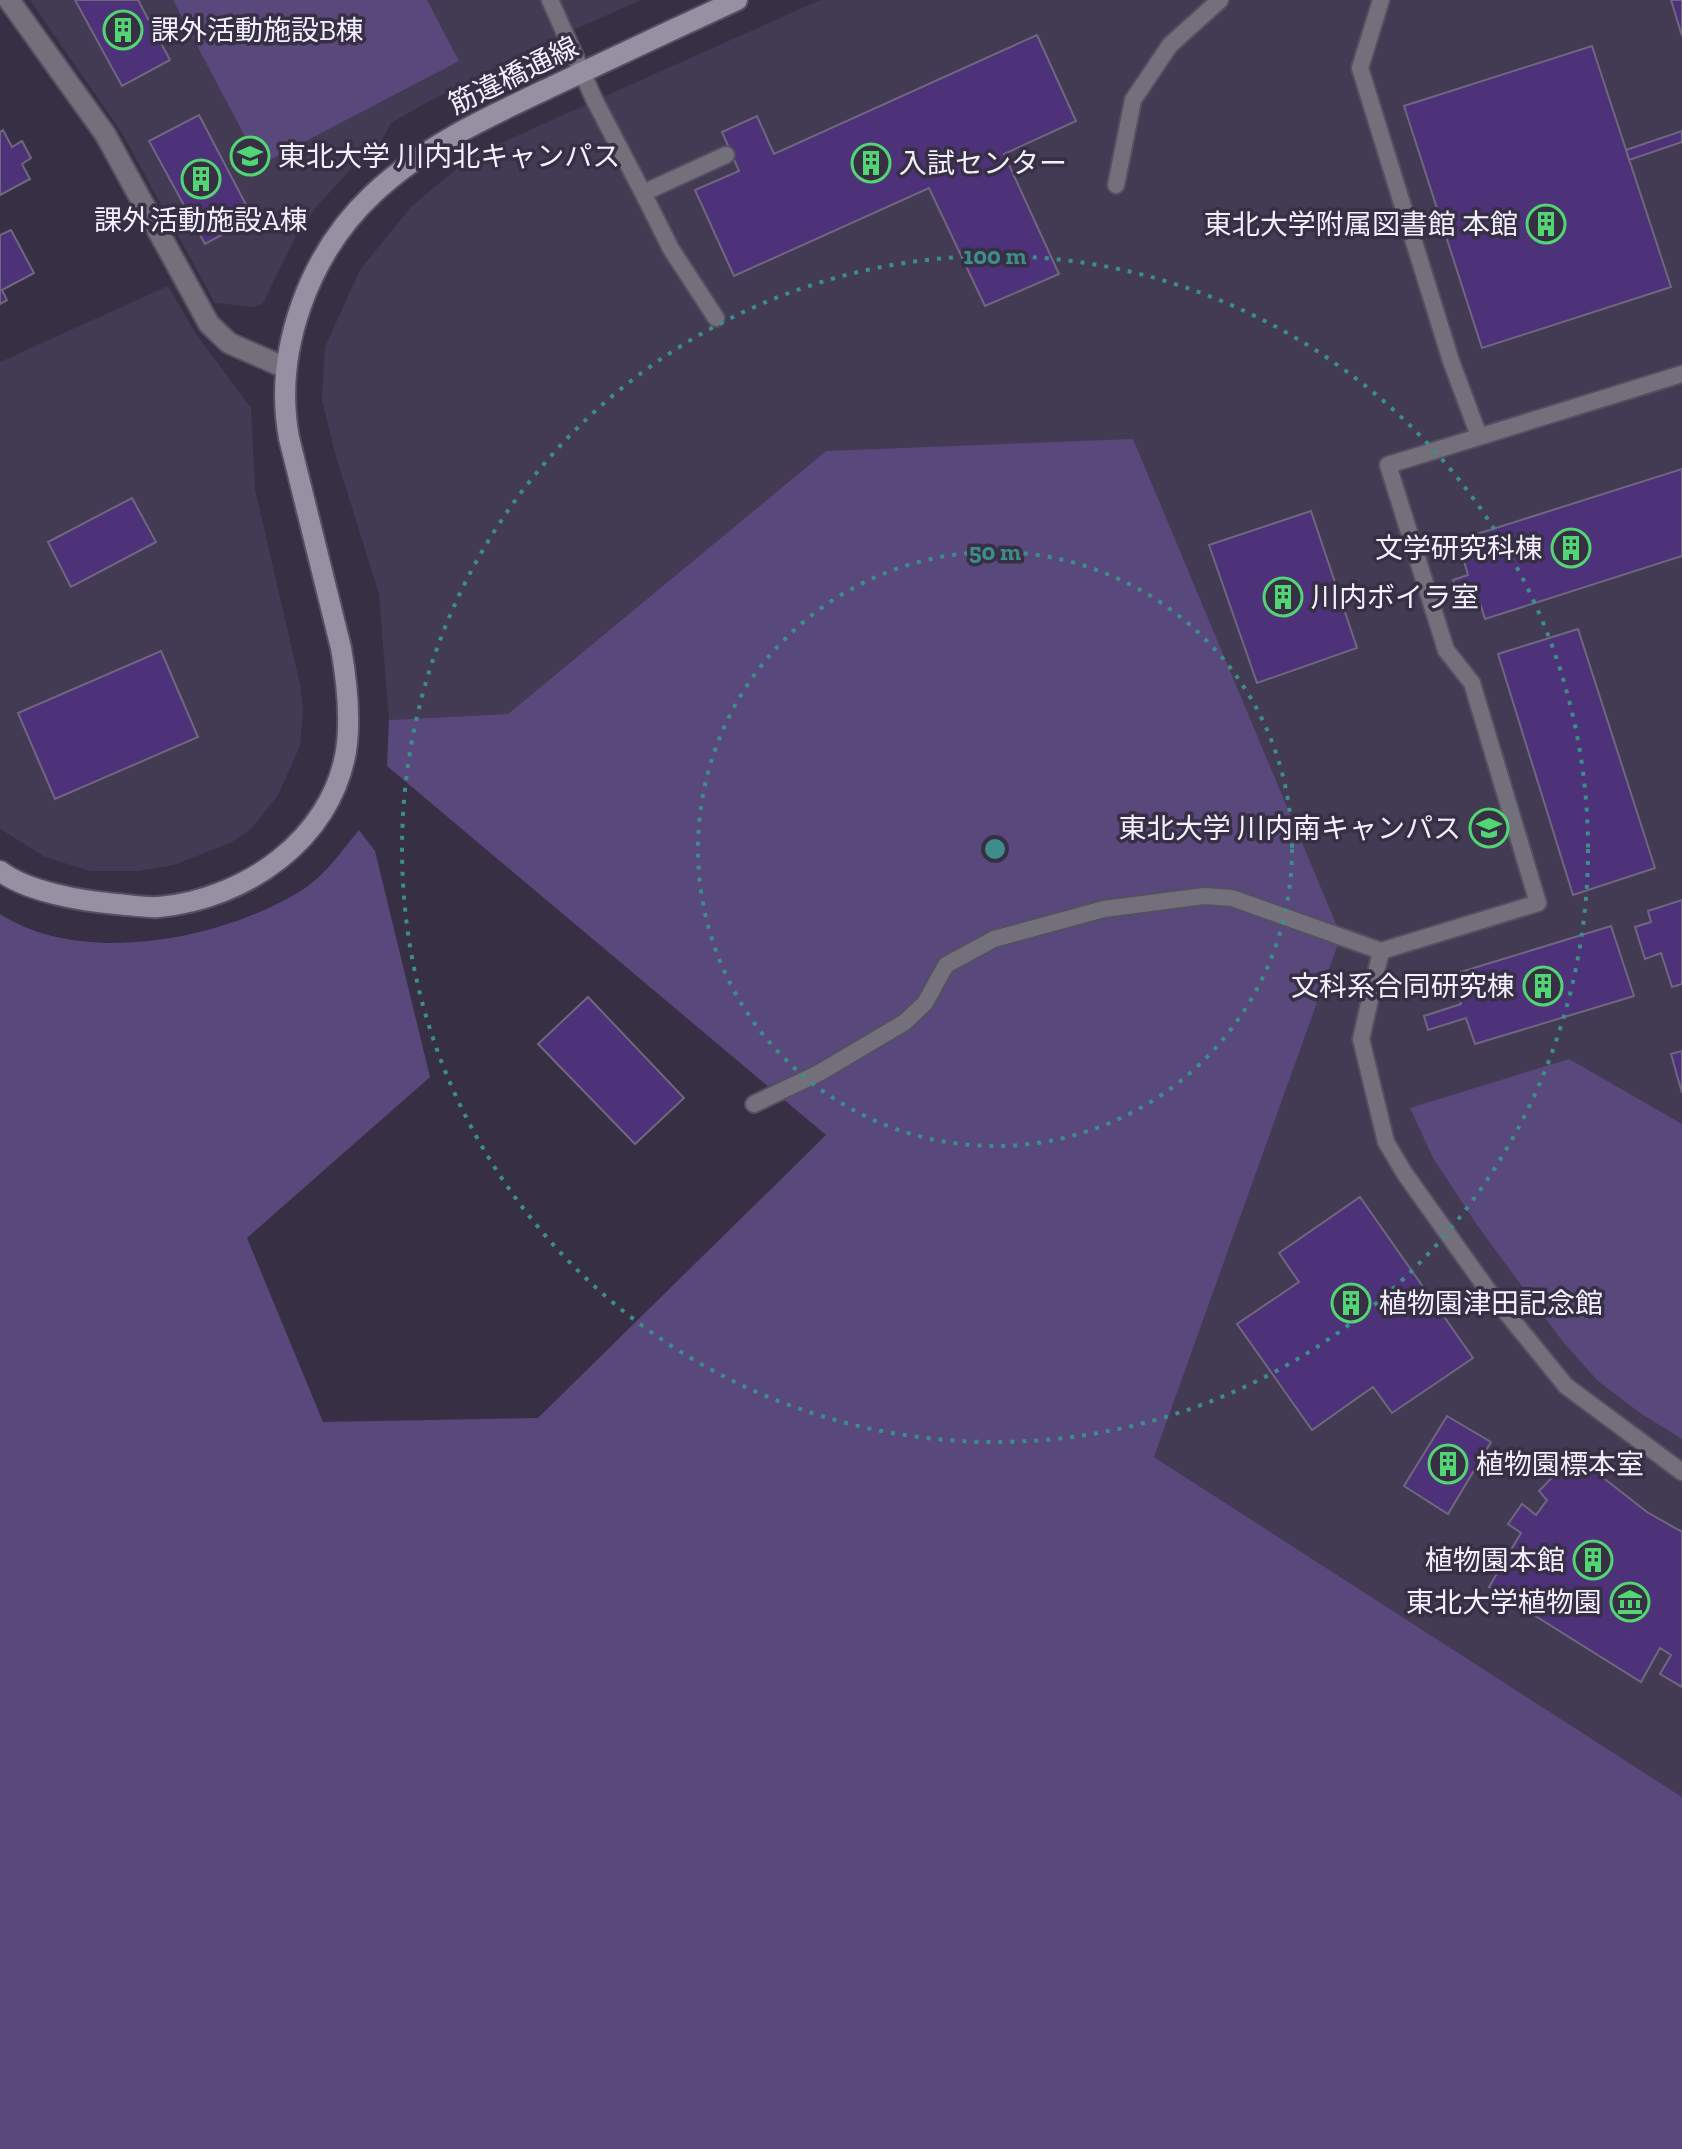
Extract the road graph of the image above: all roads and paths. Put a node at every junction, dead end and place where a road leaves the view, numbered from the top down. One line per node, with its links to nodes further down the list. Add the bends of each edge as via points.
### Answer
1 (550, 0): 6 (lane)
2 (737, 0): 6 (street, 筋違橋通線)
3 (1220, 0): 8 (lane, via 1170,45 1133,100)
4 (1381, 0): 13 (lane, via 1360,68)
5 (6, 3): 11 (street, via 105,134 209,324 229,343)
6 (582, 72): 9 (lane); 11 (street, 筋違橋通線, via 460,130 373,194 320,263 303,299)
7 (726, 155): 9 (lane)
8 (1116, 185)
9 (643, 193): 10 (lane, via 671,249)
10 (716, 318)
11 (286, 368): 14 (street, 筋違橋通線, via 287,429 347,683 346,750 323,814 280,860 248,880 205,898 157,907 99,903 47,891)
12 (1682, 374): 13 (lane)
13 (1479, 436): 15 (lane, via 1388,465 1446,650 1472,683 1538,903)
14 (0, 871)
15 (1381, 951): 16 (lane, via 1232,898 1204,896 1104,909 994,939 946,965 925,1003 905,1022); 17 (lane, via 1361,1039 1386,1142 1487,1289 1566,1386)
16 (754, 1104)
17 (1682, 1472)

